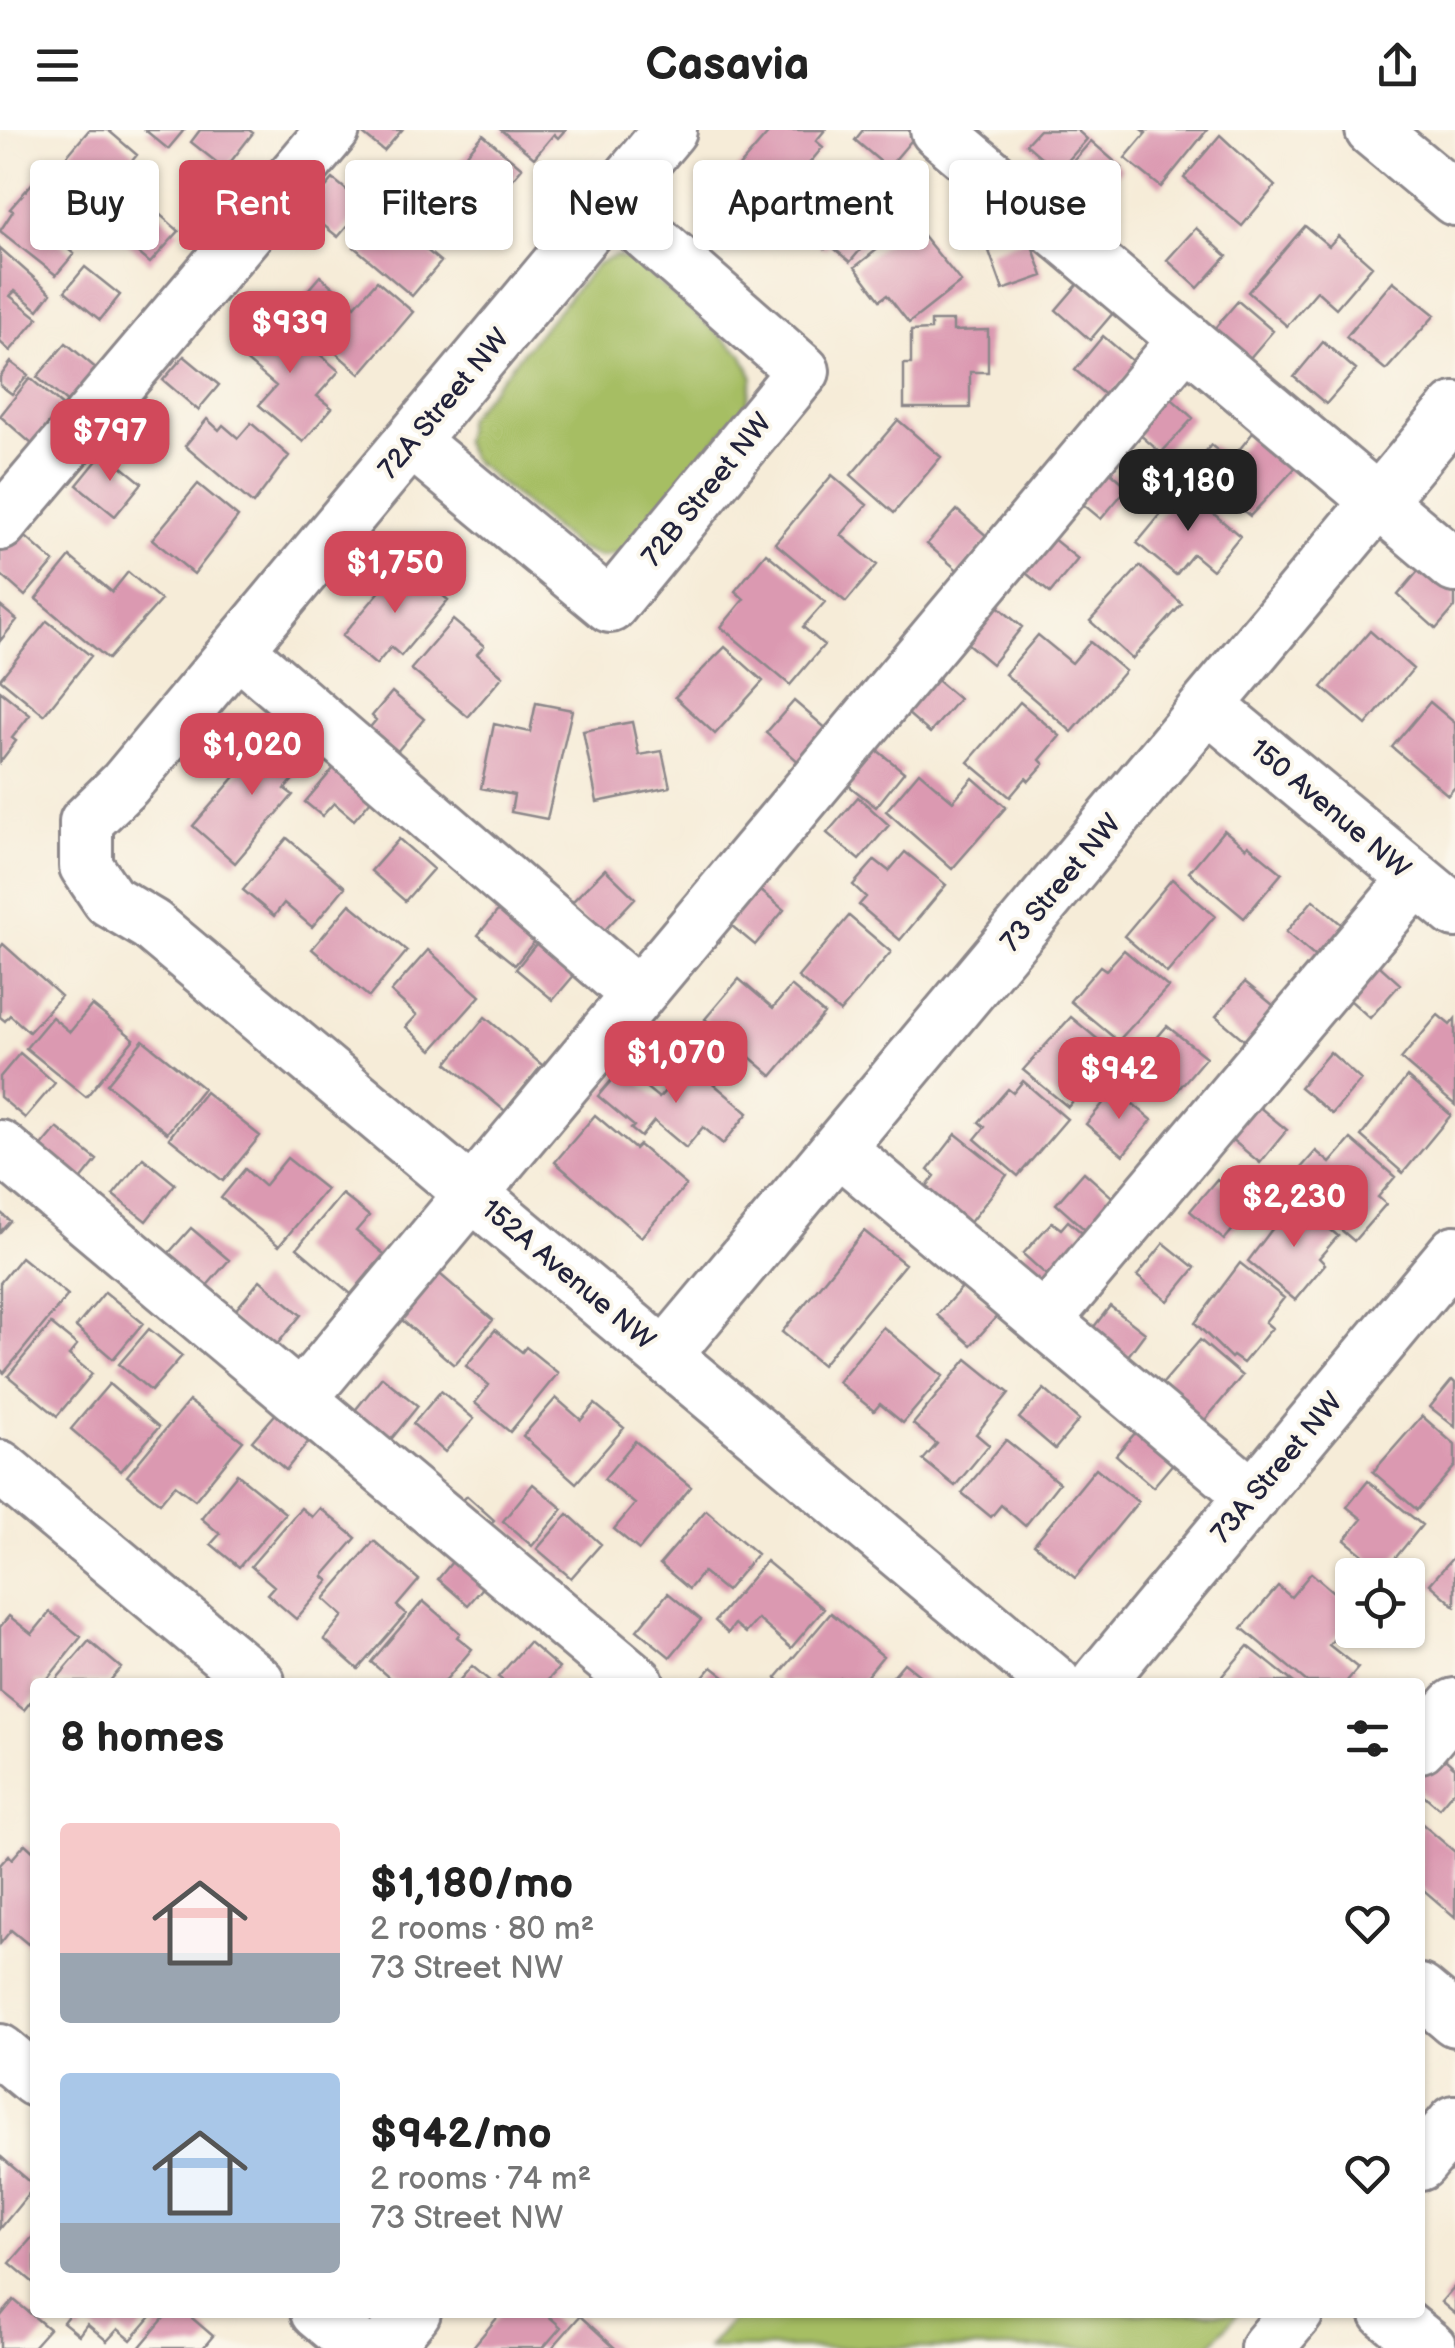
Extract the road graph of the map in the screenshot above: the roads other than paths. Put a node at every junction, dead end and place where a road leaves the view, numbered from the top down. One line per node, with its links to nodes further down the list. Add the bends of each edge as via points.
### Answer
1 (333, 130): 13 (street)
2 (670, 130): 5 (street, 72A Street NW)
3 (937, 130): 9 (street)
4 (1372, 130): 6 (street)
5 (645, 160)
6 (1455, 199)
7 (570, 250): 11 (street, 72A Street NW)
8 (665, 250): 11 (street, 72B Street NW, via 802,371 610,606)
9 (1186, 339): 12 (street); 20 (street)
10 (1455, 409): 12 (street, 73 Street NW)
11 (411, 441): 15 (street, 72A Street NW)
12 (1378, 501): 14 (street); 16 (street, 73 Street NW)
13 (0, 524)
14 (1455, 566)
15 (238, 650): 17 (street, 72A Street NW, via 86,822); 20 (street)
16 (1208, 706): 18 (street, 150 Avenue NW); 22 (street, 73 Street NW)
17 (86, 866): 23 (street, 152A Avenue NW, via 109,900 150,925)
18 (1416, 878): 19 (street, 150 Avenue NW); 25 (street)
19 (1455, 912)
20 (638, 995): 23 (street)
21 (0, 1147): 27 (street)
22 (838, 1148): 25 (street); 26 (street, 73 Street NW)
23 (472, 1192): 26 (street, 152A Avenue NW); 27 (street)
24 (1455, 1252): 29 (street, 73A Street NW)
25 (1044, 1321): 29 (street)
26 (665, 1355): 32 (street, 152A Avenue NW)
27 (300, 1399): 31 (street)
28 (0, 1467): 30 (street)
29 (1253, 1496): 33 (street, 73A Street NW)
30 (253, 1678)
31 (632, 1678)
32 (1049, 1678)
33 (1101, 1678)
34 (1455, 1705): 35 (street)
35 (1425, 1740)
36 (1425, 1994): 37 (street)
37 (1455, 2020)
38 (0, 2051): 39 (street)
39 (30, 2076)
40 (1455, 2122): 41 (street)
41 (1425, 2158)
42 (324, 2318): 46 (street)
43 (409, 2318): 47 (street)
44 (1292, 2318): 48 (street)
45 (1393, 2318): 49 (street)
46 (360, 2348)
47 (384, 2348)
48 (1267, 2348)
49 (1430, 2348)

